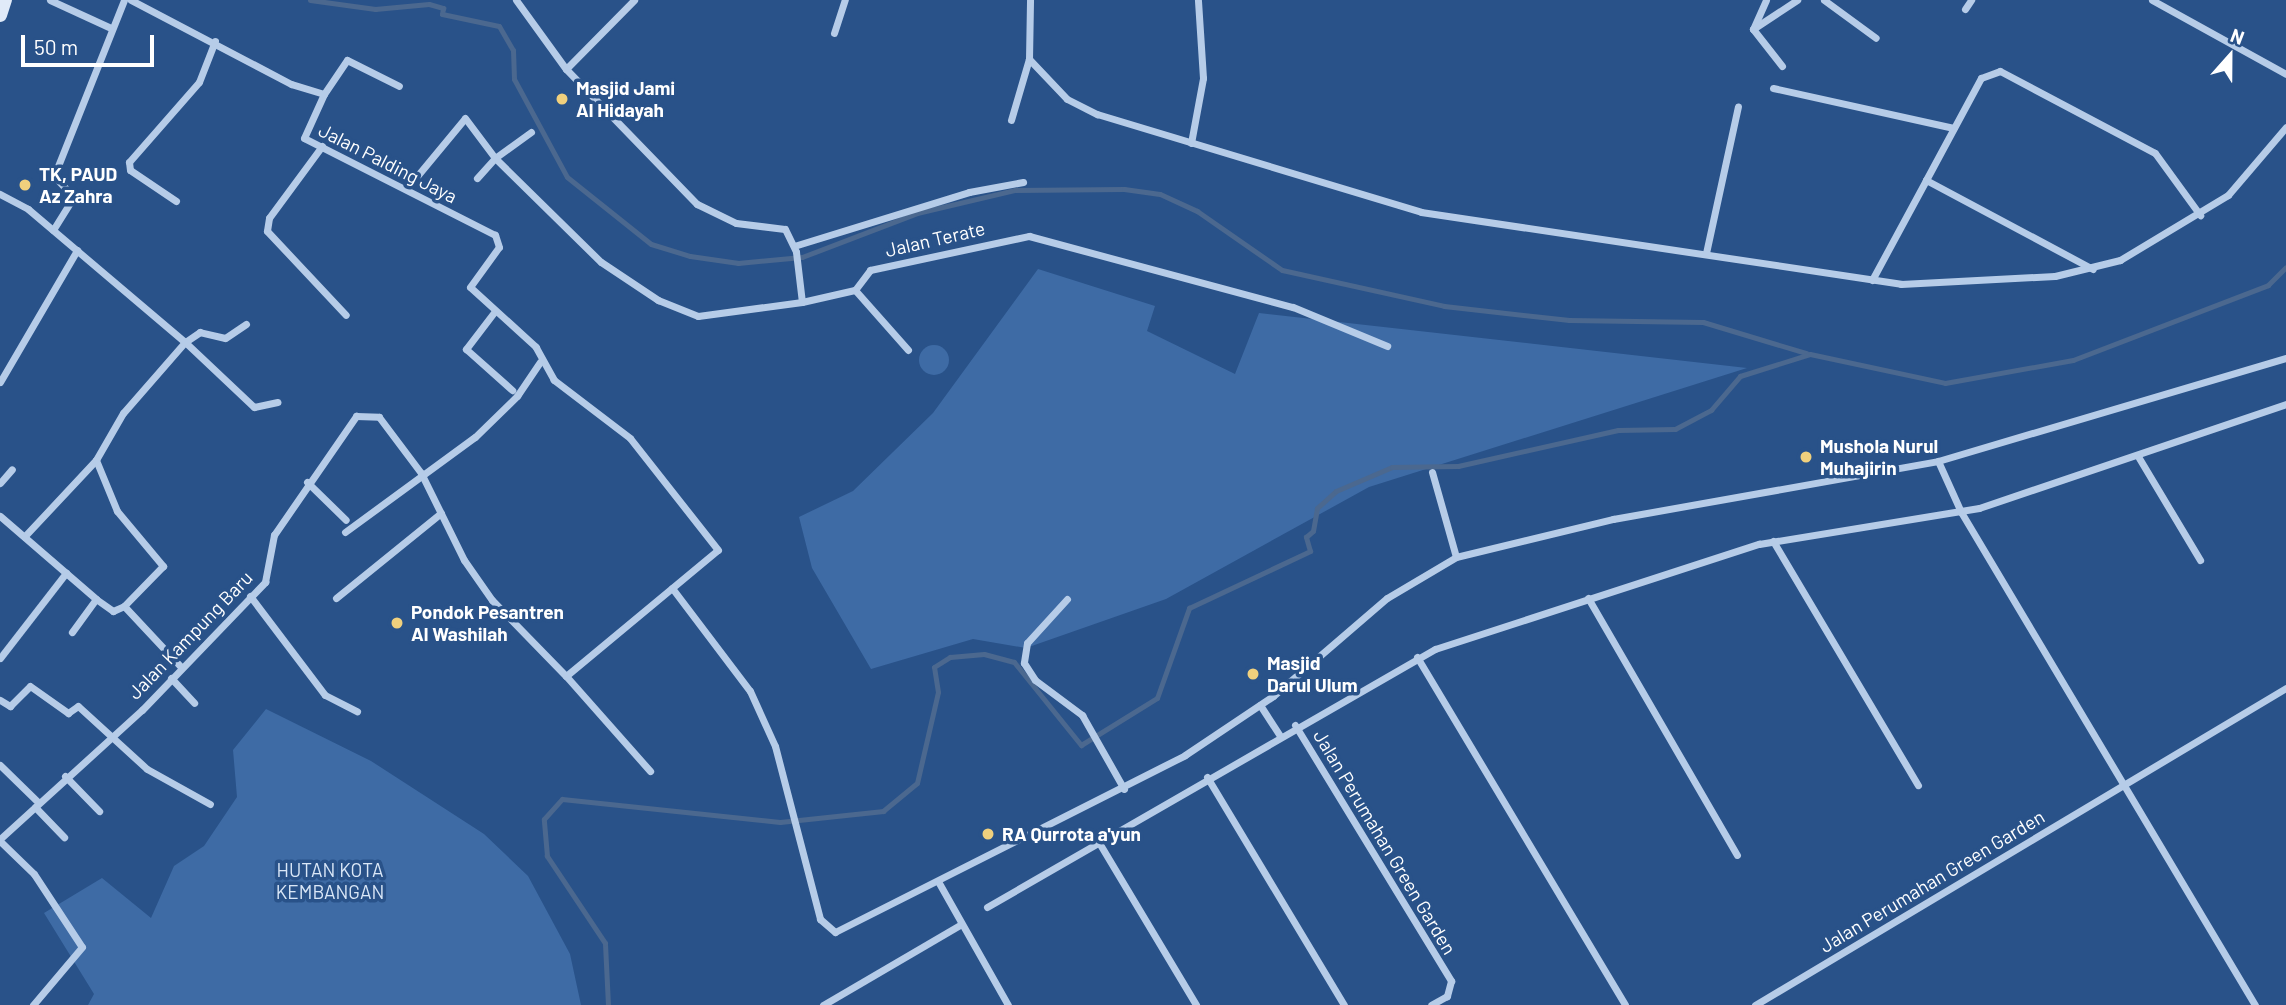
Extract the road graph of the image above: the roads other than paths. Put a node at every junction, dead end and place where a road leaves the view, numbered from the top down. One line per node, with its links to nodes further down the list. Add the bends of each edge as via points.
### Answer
1 (5, 0): 16 (street)
2 (50, 0): 17 (street)
3 (124, 0): 17 (street)
4 (131, 0): 21 (street, Jalan Palding Jaya)
5 (516, 0): 24 (street)
6 (634, 0): 24 (street)
7 (845, 0): 19 (street)
8 (1030, 0): 22 (street)
9 (1198, 0): 34 (street, via 1203,78)
10 (1766, 0): 18 (street)
11 (1797, 0): 18 (street)
12 (1824, 0): 20 (street)
13 (1971, 0): 15 (street)
14 (2152, 0): 25 (street)
15 (1965, 9)
16 (0, 15)
17 (111, 28): 44 (street, via 54,176 74,197)
18 (1753, 29): 23 (street)
19 (834, 33)
20 (1876, 38)
21 (215, 41): 28 (street, Jalan Palding Jaya, via 291,84); 42 (street, via 199,82 129,162 130,170)
22 (1029, 59): 30 (street); 34 (street, via 1046,81 1087,109)
23 (1782, 66)
24 (566, 69): 45 (street, via 697,204 736,223 778,225)
25 (2286, 74)
26 (399, 86): 28 (street, via 347,60)
27 (1773, 88): 32 (street)
28 (324, 94): 35 (street, Jalan Palding Jaya, via 304,138)
29 (1738, 106): 47 (street)
30 (1011, 120)
31 (2286, 127): 43 (street, via 2249,175)
32 (1954, 128): 38 (street); 43 (street, via 1982,78 2010,73 2155,153)
33 (531, 132): 36 (street)
34 (1191, 143): 47 (street, via 1421,212)
35 (322, 146): 40 (street, Jalan Palding Jaya); 53 (street, via 269,218 267,231)
36 (495, 158): 37 (street); 40 (street, Jalan Terate, via 465,117); 51 (street, Jalan Terate, via 601,262 671,306 711,315)
37 (477, 178)
38 (1926, 180): 48 (street); 49 (street)
39 (1023, 182): 45 (street, via 949,198)
40 (408, 187): 52 (street, Jalan Palding Jaya, via 495,235 499,247 470,287)
41 (0, 194): 44 (street)
42 (176, 201)
43 (2200, 215): 48 (street, via 2150,247)
44 (53, 230): 46 (street)
45 (795, 249): 51 (street)
46 (77, 250): 55 (street); 60 (street)
47 (1706, 253): 49 (street)
48 (2094, 269): 49 (street, via 1956,284)
49 (1872, 280)
50 (855, 290): 51 (street, Jalan Terate); 56 (street, Jalan Terate, via 870,270 1029,236 1293,307); 57 (street)
51 (802, 302)
52 (495, 311): 59 (street, via 536,347); 61 (street, via 466,349)
53 (346, 315)
54 (246, 324): 55 (street, via 225,338 200,332)
55 (185, 342): 62 (street, via 254,407); 65 (street, via 123,413)
56 (1387, 346)
57 (908, 350)
58 (2286, 358): 66 (street)
59 (540, 362): 69 (street, via 517,396); 82 (street, via 630,438 718,550)
60 (0, 382)
61 (512, 390)
62 (276, 402)
63 (2286, 404): 64 (street, Jalan Perumahan Green Garden)
64 (2140, 458): 72 (street, Jalan Perumahan Green Garden); 80 (street)
65 (96, 460): 77 (street); 88 (street, via 117,511 164,567)
66 (1938, 461): 72 (street); 79 (street, via 1613,519)
67 (12, 469): 71 (street)
68 (1432, 472): 79 (street)
69 (424, 479): 70 (street, Jalan Kampung Baru, via 379,417 368,412 356,416); 73 (street, Jalan Kampung Baru); 76 (street)
70 (307, 482): 75 (street); 83 (street, Jalan Kampung Baru, via 274,536 265,582)
71 (0, 483)
72 (1961, 512): 78 (street, Jalan Perumahan Green Garden); 107 (street)
73 (441, 513): 84 (street); 93 (street, Jalan Kampung Baru, via 492,600)
74 (0, 516): 77 (street)
75 (346, 520)
76 (345, 532)
77 (24, 537): 81 (street)
78 (1773, 541): 85 (street, Jalan Perumahan Green Garden); 108 (street)
79 (1456, 557): 98 (street, via 1387,598)
80 (2200, 560)
81 (66, 573): 86 (street); 91 (street)
82 (672, 587): 93 (street); 117 (street, via 750,691 775,746 787,807 797,826 820,919 830,932)
83 (250, 596): 92 (street, Jalan Kampung Baru); 99 (street, via 325,695)
84 (336, 598)
85 (1588, 598): 90 (street, Jalan Perumahan Green Garden); 116 (street)
86 (96, 599): 88 (street, via 113,611); 89 (street)
87 (1067, 599): 109 (street, via 1027,643 1024,663 1089,726)
88 (124, 606): 92 (street)
89 (72, 632)
90 (1418, 657): 100 (street, Jalan Perumahan Green Garden); 126 (street)
91 (0, 658)
92 (181, 667): 94 (street, Jalan Kampung Baru)
93 (566, 676): 104 (street, Jalan Kampung Baru)
94 (171, 678): 97 (street); 102 (street, Jalan Kampung Baru)
95 (2286, 688): 107 (street, Jalan Perumahan Green Garden)
96 (0, 700): 102 (street, via 10,706 30,686 68,713 78,706)
97 (194, 703)
98 (1260, 705): 101 (street); 109 (street)
99 (357, 711)
100 (1295, 725): 101 (street, Jalan Perumahan Green Garden); 125 (street, Jalan Perumahan Green Garden, via 1451,981 1447,996)
101 (1279, 734): 106 (street, Jalan Perumahan Green Garden)
102 (112, 736): 105 (street, Jalan Kampung Baru); 110 (street, via 147,769)
103 (0, 765): 111 (street)
104 (650, 771)
105 (65, 776): 111 (street, Jalan Kampung Baru); 112 (street)
106 (1207, 777): 115 (street, Jalan Perumahan Green Garden); 124 (street)
107 (2126, 784): 127 (street, Jalan Perumahan Green Garden); 128 (street)
108 (1918, 785)
109 (1124, 789): 117 (street)
110 (210, 804)
111 (37, 805): 113 (street); 114 (street, Jalan Kampung Baru)
112 (99, 811)
113 (64, 837)
114 (0, 840): 120 (street, via 34,874 82,947)
115 (1098, 842): 118 (street, Jalan Perumahan Green Garden); 123 (street)
116 (1737, 855)
117 (939, 883): 119 (street)
118 (987, 907)
119 (960, 925): 121 (street); 122 (street)
120 (33, 1005)
121 (823, 1005)
122 (1009, 1005)
123 (1196, 1005)
124 (1344, 1005)
125 (1431, 1005)
126 (1625, 1005)
127 (1755, 1005)
128 (2255, 1005)

